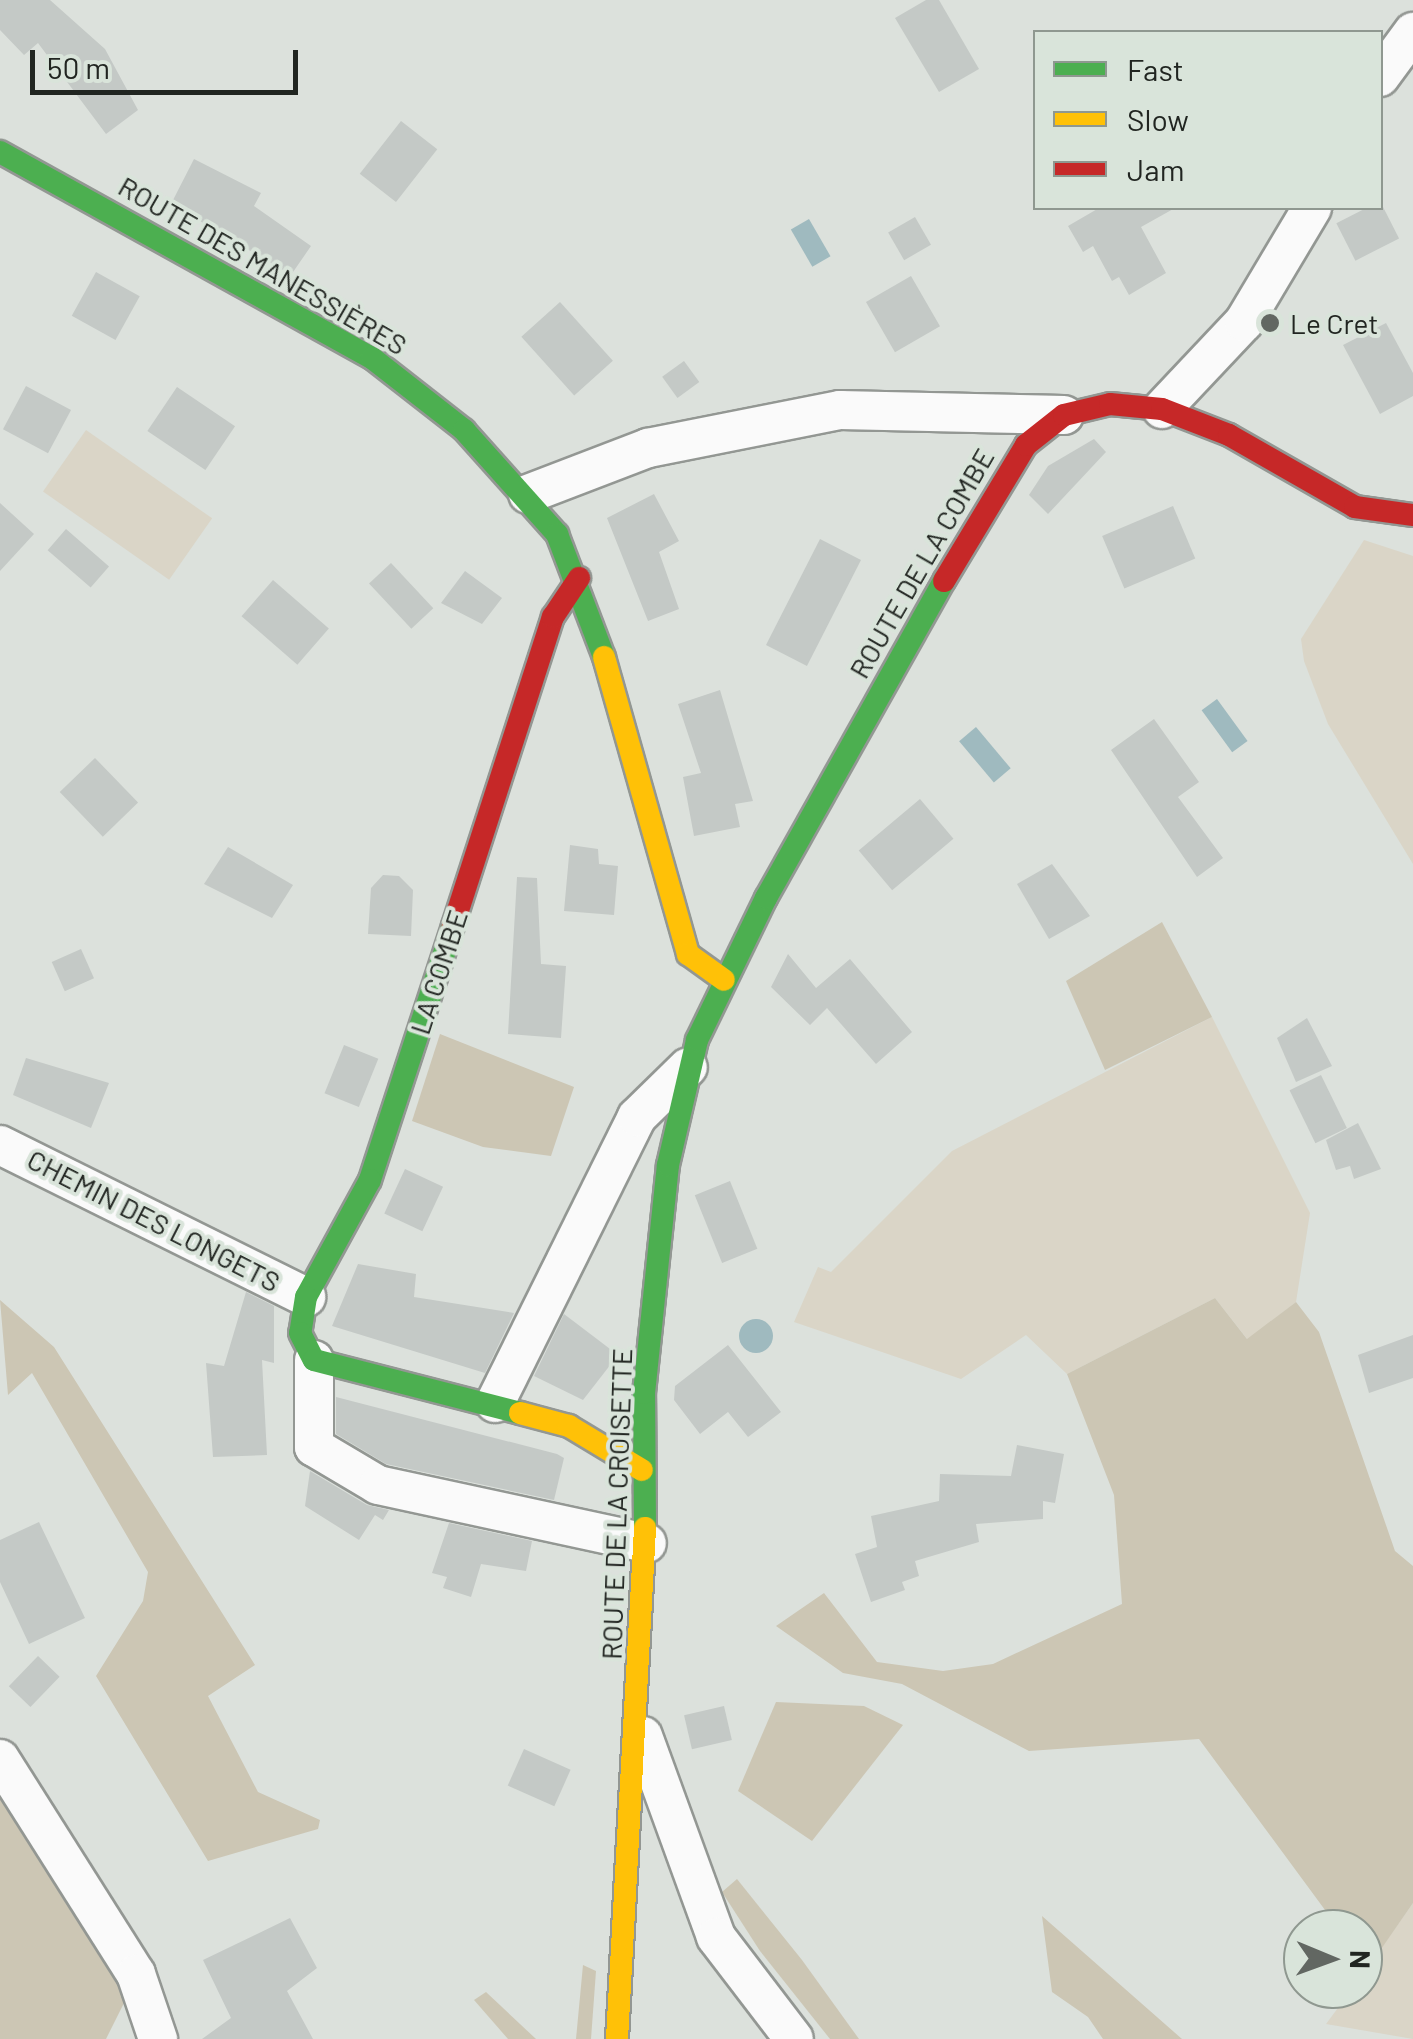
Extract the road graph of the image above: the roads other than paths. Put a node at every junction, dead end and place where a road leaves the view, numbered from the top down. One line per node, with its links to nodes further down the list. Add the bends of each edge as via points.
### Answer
1 (1413, 32): 2 (street)
2 (1383, 74)
3 (0, 152): 7 (street, ROUTE DES MANESSIÈRES, via 372,358 464,430)
4 (1311, 210): 5 (street, via 1244,322)
5 (1162, 408): 6 (street, ROUTE DE LA COMBE, via 1110,404); 8 (street, ROUTE DE LA COMBE, via 1229,435 1355,507)
6 (1064, 415): 7 (street, via 840,410 600,461); 10 (street, ROUTE DE LA COMBE, via 1026,444 992,495)
7 (528, 494): 9 (street, ROUTE DES MANESSIÈRES)
8 (1413, 515)
9 (579, 578): 10 (street, ROUTE DES MANESSIÈRES, via 688,954); 13 (street, LA COMBE, via 553,617 370,1180)
10 (724, 980): 11 (street, ROUTE DE LA CROISETTE)
11 (688, 1067): 15 (street, via 637,1118); 16 (street, ROUTE DE LA CROISETTE, via 668,1165)
12 (0, 1145): 13 (street, CHEMIN DES LONGETS)
13 (306, 1297): 14 (street, LA COMBE, via 300,1333)
14 (314, 1360): 15 (street); 17 (street, LA COMBE, via 314,1447 378,1485)
15 (495, 1403): 16 (street, via 569,1426)
16 (642, 1470): 17 (street, ROUTE DE LA CROISETTE)
17 (646, 1543): 18 (street, ROUTE DE LA CROISETTE)
18 (637, 1719): 21 (street, ROUTE DE LA CROISETTE); 22 (street, via 716,1937)
19 (0, 1759): 20 (street, via 136,1974)
20 (158, 2039)
21 (618, 2039)
22 (794, 2039)

